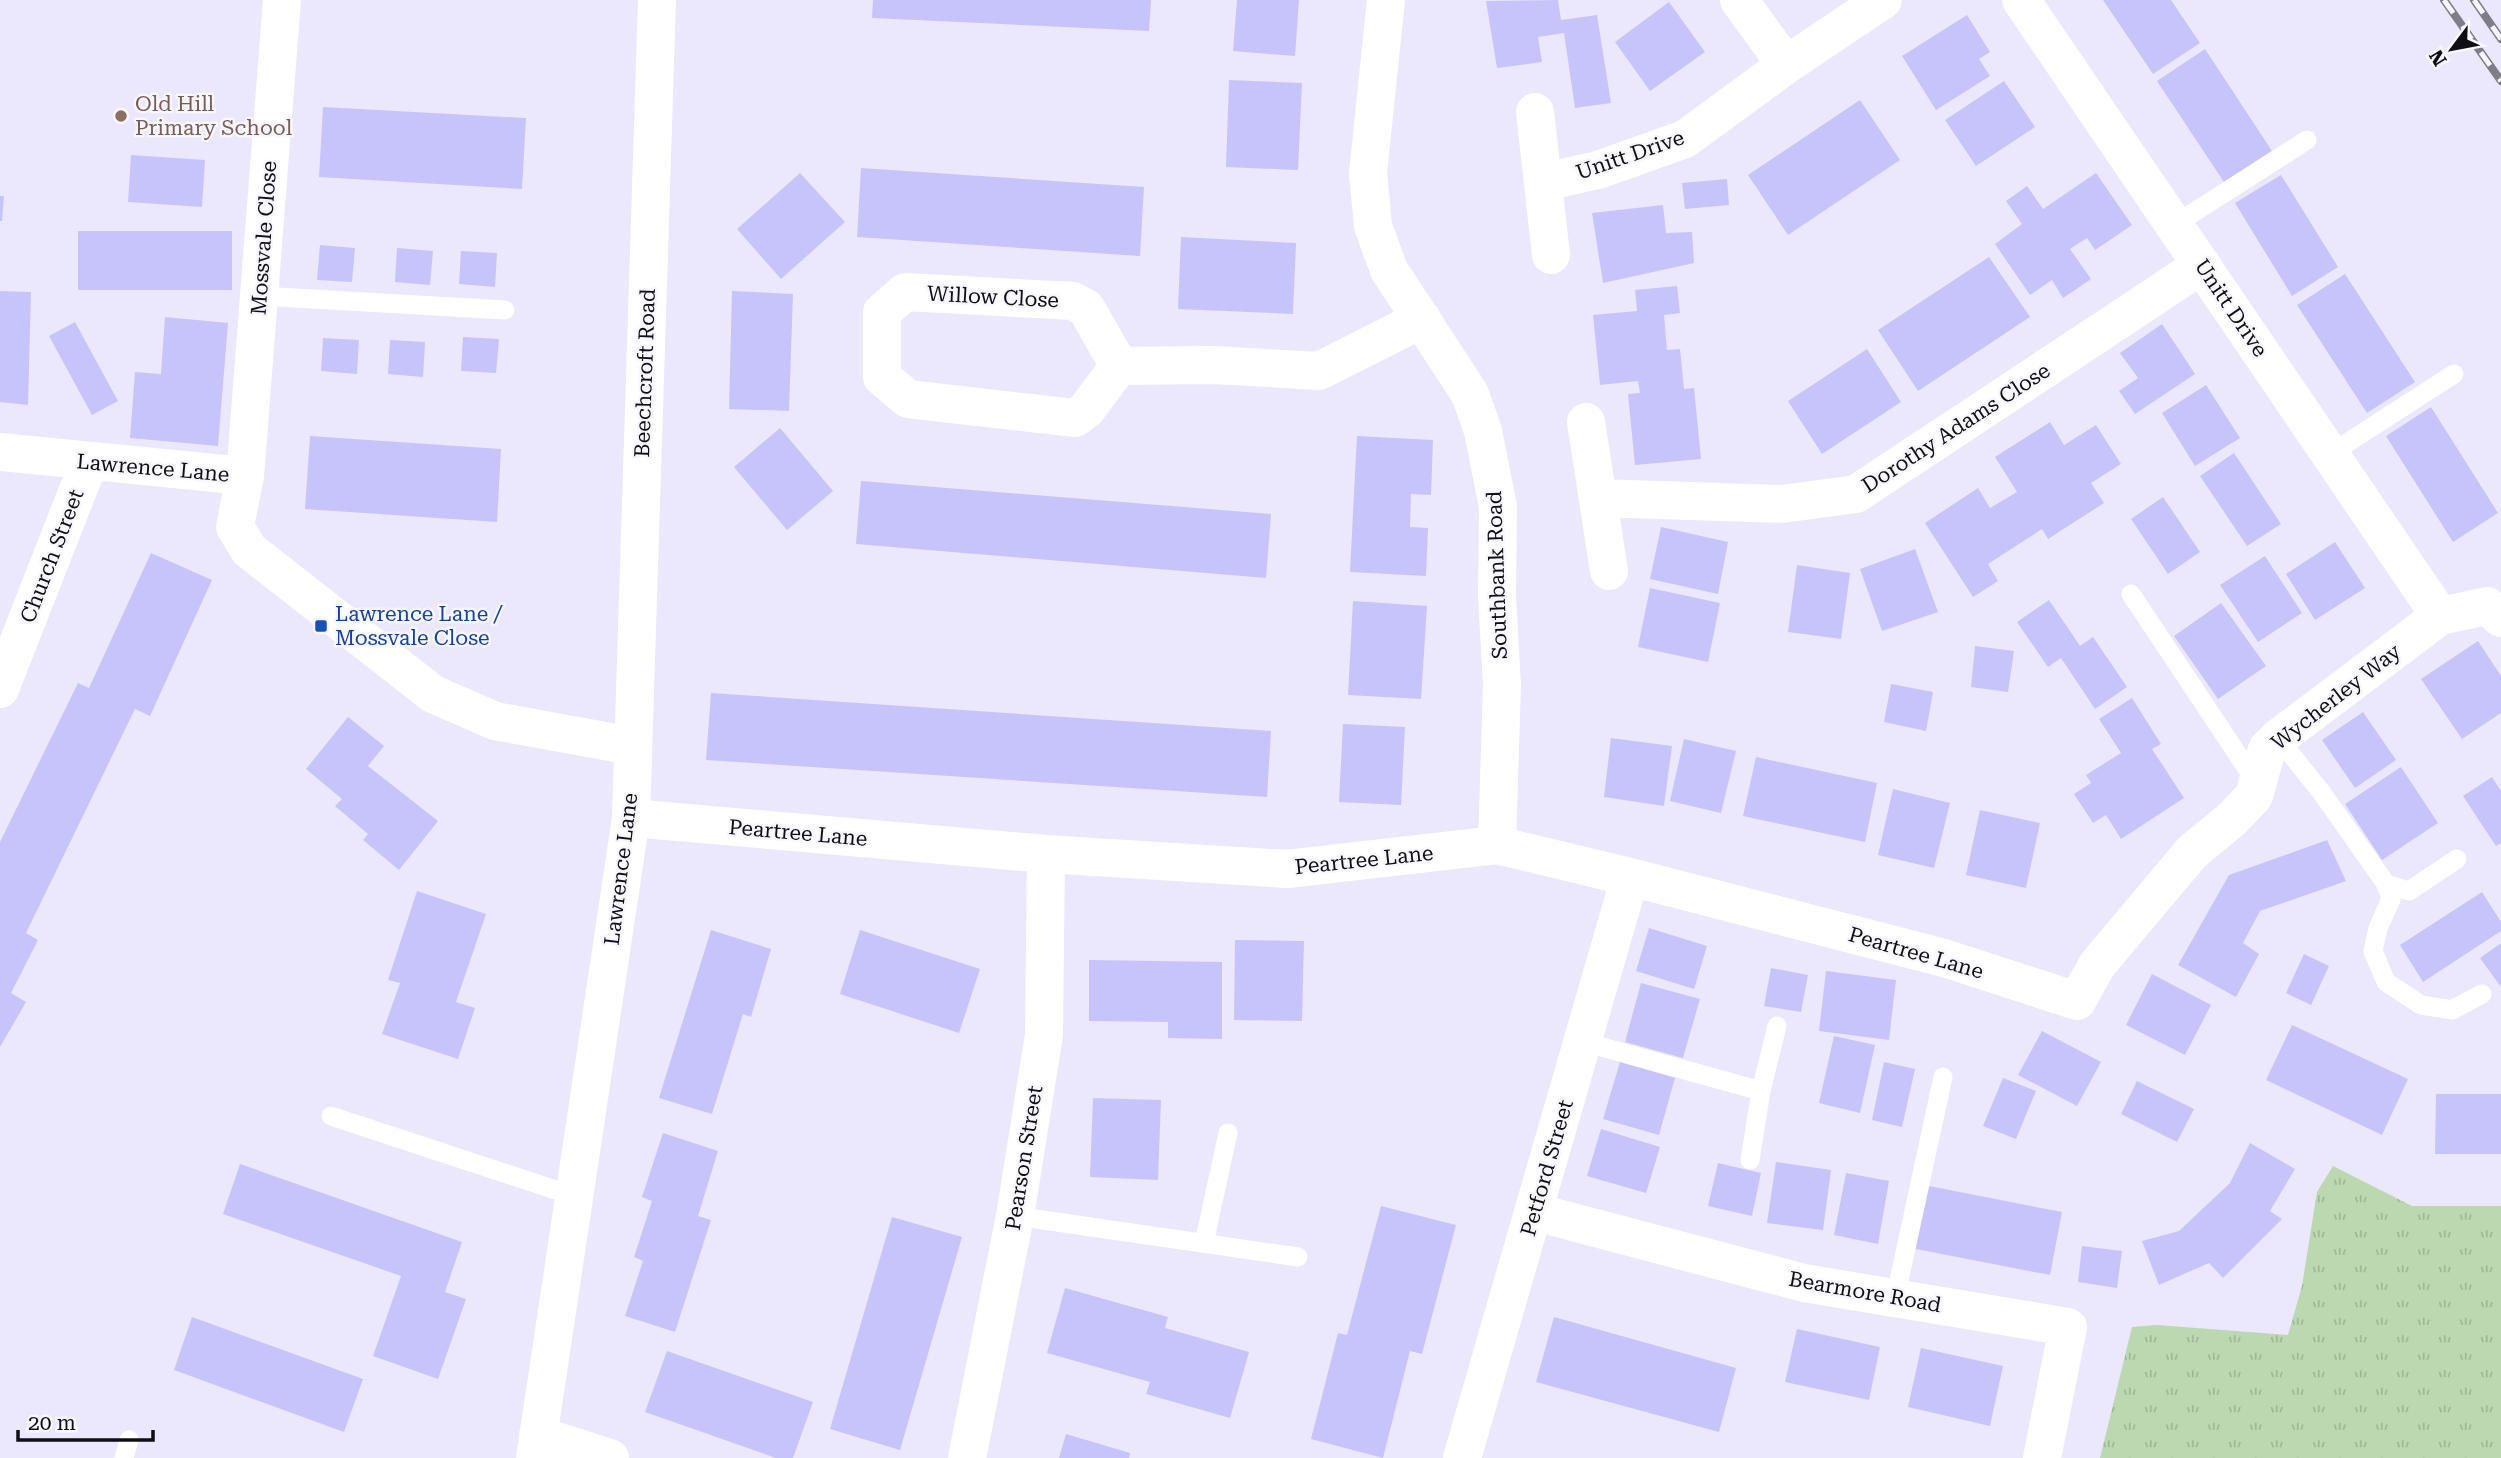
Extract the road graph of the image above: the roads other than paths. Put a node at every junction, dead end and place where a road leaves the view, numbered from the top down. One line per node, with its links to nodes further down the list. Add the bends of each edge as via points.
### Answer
1 (282, 0): 14 (street, Mossvale Close)
2 (657, 0): 31 (street, Beechcroft Road)
3 (1386, 0): 16 (street, Southbank Road, via 1368,173 1373,226 1389,270)
4 (1739, 0): 7 (street)
5 (1883, 0): 7 (street, Unitt Drive)
6 (2021, 0): 11 (street, Unitt Drive)
7 (1786, 65): 10 (street, Unitt Drive, via 1685,139 1598,170)
8 (1535, 112): 10 (street, Unitt Drive)
9 (2307, 140): 11 (lane)
10 (1544, 182): 12 (street, Unitt Drive)
11 (2174, 225): 13 (street, Unitt Drive)
12 (1551, 255)
13 (2202, 265): 21 (street, Unitt Drive); 24 (street, Dorothy Adams Close, via 1856,494 1782,504)
14 (260, 296): 15 (lane); 23 (street, Mossvale Close)
15 (505, 310)
16 (1422, 319): 17 (street, via 1319,371); 34 (street, Southbank Road, via 1470,394 1483,431 1498,506 1502,685)
17 (1119, 366): 17 (street, Willow Close, via 1076,418 908,399 882,377 882,312 905,292 1073,301 1086,308)
18 (2454, 374): 21 (lane)
19 (1586, 422): 24 (street)
20 (0, 452): 22 (street, Lawrence Lane)
21 (2330, 454): 27 (street, Unitt Drive)
22 (89, 462): 23 (street, Lawrence Lane); 29 (street, Church Street)
23 (245, 476): 31 (street, Lawrence Lane, via 235,527 250,550 433,694 495,721)
24 (1598, 498): 25 (street)
25 (1609, 571)
26 (2131, 594): 32 (lane)
27 (2440, 616): 28 (street, Wycherley Way, via 2487,606); 30 (street, Wycherley Way)
28 (2501, 618)
29 (0, 689)
30 (2278, 738): 32 (street, Wycherley Way, via 2267,749); 38 (lane)
31 (632, 746): 33 (street, Lawrence Lane)
32 (2257, 784): 40 (street, Wycherley Way, via 2254,796 2192,852 2097,965)
33 (631, 818): 35 (street, Peartree Lane); 48 (street, Lawrence Lane)
34 (1497, 845): 35 (street, Peartree Lane, via 1287,869); 37 (street, Peartree Lane)
35 (1046, 854): 50 (street, Pearson Street, via 1044,1035)
36 (2456, 859): 38 (lane, via 2409,891)
37 (1630, 877): 40 (street, Peartree Lane, via 1944,958); 42 (street, Petford Street)
38 (2386, 884): 39 (lane, via 2391,899 2373,951 2386,982 2421,1005 2452,1010)
39 (2482, 994)
40 (2077, 1001)
41 (1777, 1026): 44 (lane)
42 (1584, 1042): 44 (lane); 49 (street, Petford Street)
43 (1943, 1077): 53 (lane)
44 (1761, 1091): 47 (lane)
45 (331, 1116): 48 (lane)
46 (1228, 1133): 51 (lane)
47 (1751, 1160)
48 (574, 1196): 54 (street, Lawrence Lane)
49 (1535, 1212): 53 (street, Bearmore Road, via 1804,1283); 57 (street, Petford Street)
50 (1015, 1216): 51 (lane); 56 (street, Pearson Street)
51 (1204, 1243): 52 (lane)
52 (1298, 1256)
53 (1895, 1299): 58 (street, Bearmore Road, via 2068,1327)
54 (537, 1446): 55 (street)
55 (610, 1458)
56 (967, 1458)
57 (1462, 1458)
58 (2042, 1458)

